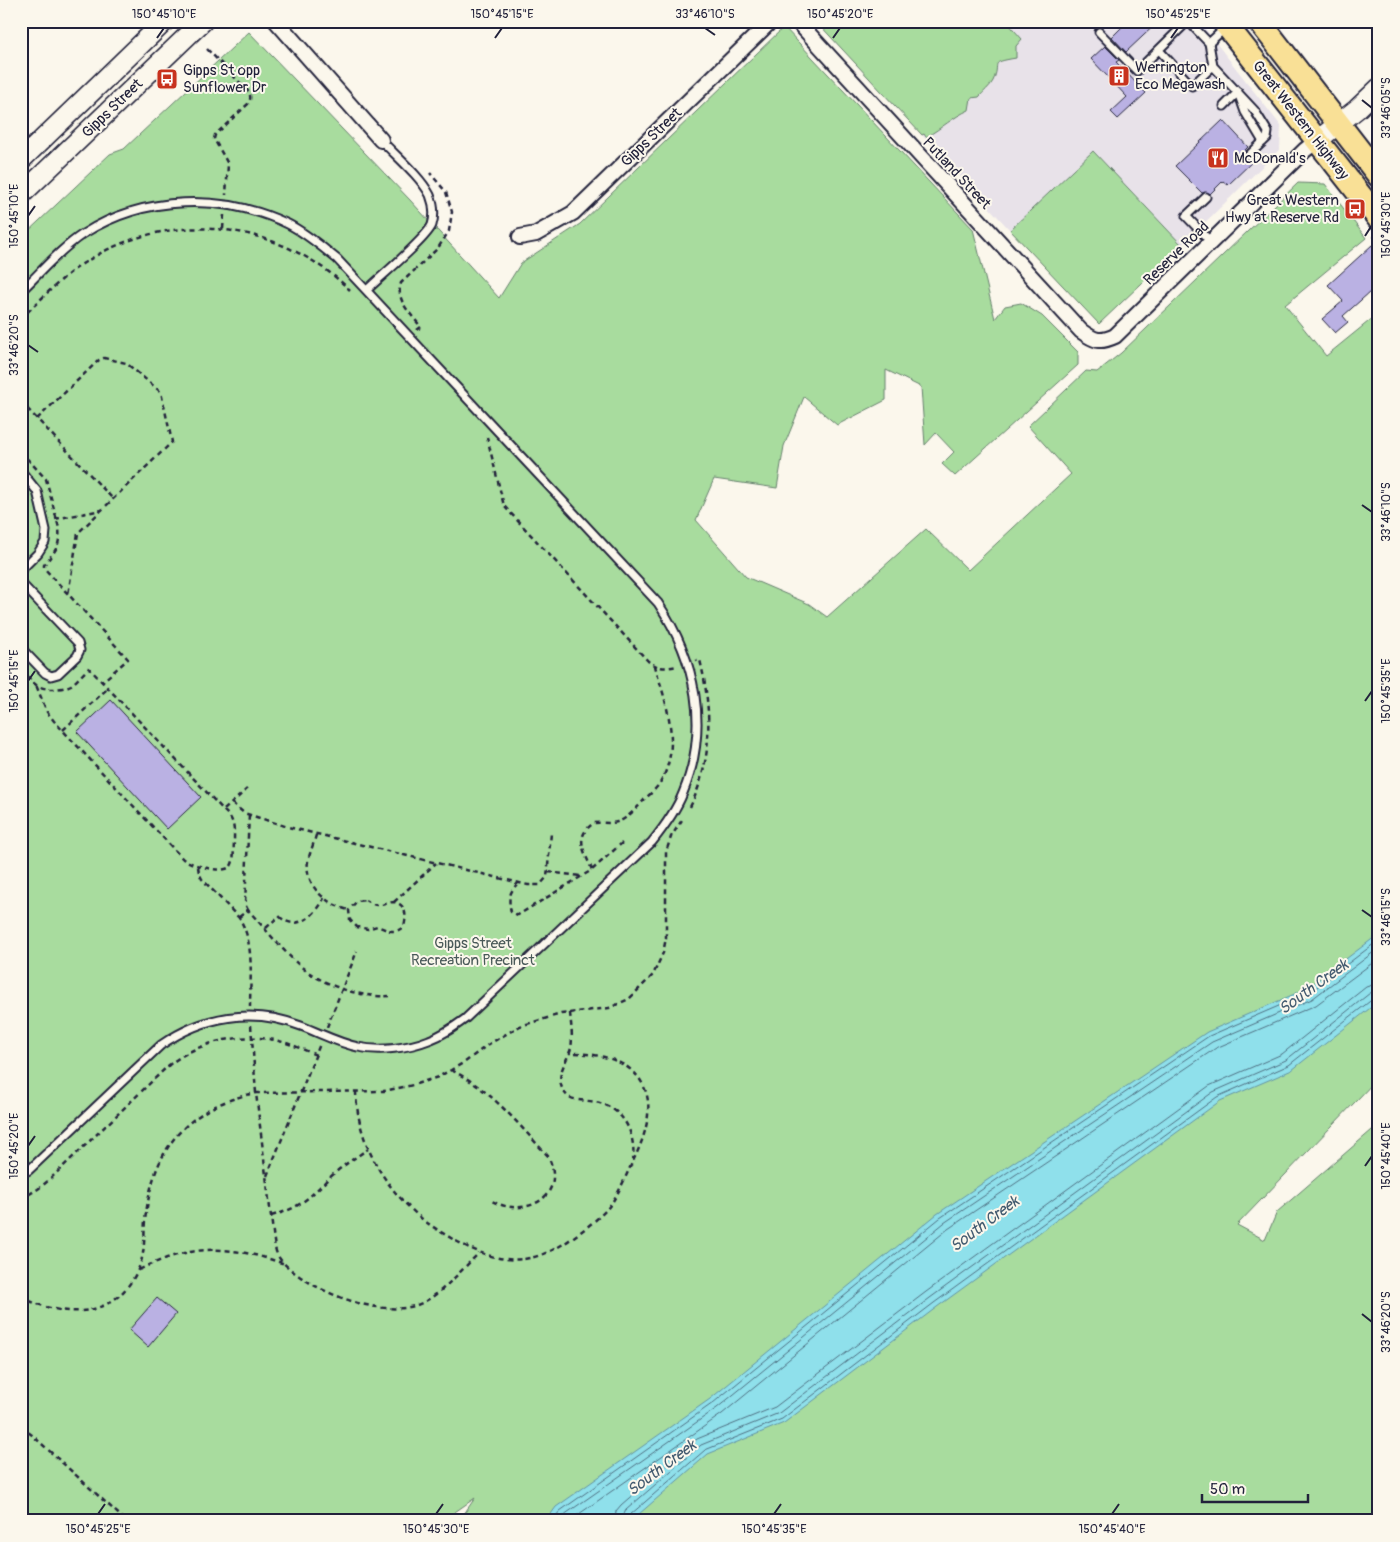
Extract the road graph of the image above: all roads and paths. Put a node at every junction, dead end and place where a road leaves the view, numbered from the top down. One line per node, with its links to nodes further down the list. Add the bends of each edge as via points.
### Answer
1 (165, 21): 21 (main road, Gipps Street)
2 (203, 21): 24 (main road, Gipps Street)
3 (276, 21): 18 (street)
4 (772, 21): 29 (street, Gipps Street, via 573,213 536,234)
5 (797, 21): 36 (street, Putland Street, via 1082,331)
6 (1188, 21): 10 (lane); 12 (lane)
7 (1258, 21): 17 (highway, Great Western Highway)
8 (1225, 24): 10 (lane); 19 (highway, Great Western Highway)
9 (1099, 32): 12 (lane, via 1137,71)
10 (1209, 43): 13 (lane)
11 (207, 49): 26 (path, via 251,96 248,104 214,135 228,164)
12 (1159, 50): 13 (lane, via 1192,86)
13 (1213, 66): 15 (lane)
14 (1379, 88): 17 (main road)
15 (1238, 92): 16 (lane); 20 (lane, via 1245,112 1263,142)
16 (1224, 106)
17 (1338, 124): 19 (main road); 23 (highway, Great Western Highway)
18 (381, 140): 31 (lane, via 418,179 430,195 435,211 431,226 423,237)
19 (1318, 140): 27 (highway, Great Western Highway); 30 (street, Reserve Road)
20 (1250, 155)
21 (21, 160)
22 (430, 173): 35 (path, via 446,192 452,221 446,239 401,283 399,297 421,327)
23 (1379, 176)
24 (21, 195)
25 (1206, 198): 30 (lane, via 1186,216)
26 (225, 204): 28 (path); 31 (lane, via 288,224 337,259); 32 (lane, via 197,202 150,206 105,222 83,234)
27 (1379, 220)
28 (222, 229): 33 (path, via 286,246 322,267); 34 (path, via 175,229 118,244 74,269)
29 (520, 237)
30 (1210, 242): 36 (street, Reserve Road, via 1115,336 1105,341)
31 (367, 290): 35 (lane)
32 (21, 291)
33 (351, 291)
34 (21, 318)
35 (410, 337): 50 (lane, via 645,588 670,620)
36 (1098, 340)
37 (21, 402): 38 (path)
38 (37, 419): 42 (path); 42 (path, via 104,358 126,363 161,392 172,442)
39 (483, 432): 51 (path, via 488,438 504,506)
40 (21, 452): 44 (path, via 46,479)
41 (21, 471): 45 (lane, via 38,491)
42 (113, 499): 43 (path)
43 (102, 510): 44 (path); 48 (path, via 78,533)
44 (57, 519): 45 (path); 48 (path, via 58,545 44,568)
45 (44, 521): 46 (lane, via 45,542)
46 (21, 570)
47 (21, 583): 49 (lane, via 78,643 80,650 58,674 51,676)
48 (68, 595): 53 (path, via 128,659)
49 (21, 648)
50 (688, 663): 51 (path, via 670,668); 60 (path, via 700,660 708,696 709,723 703,771); 83 (lane, via 696,704 694,754 683,794 652,842 465,1019 447,1032 412,1045 375,1049 358,1047)
51 (655, 666): 68 (path, via 670,721 667,765 658,785 622,820 594,823 583,834 583,848)
52 (21, 669): 54 (path)
53 (102, 682): 54 (path, via 89,668 72,684 61,688 42,688); 55 (path)
54 (36, 684): 56 (path, via 47,712)
55 (108, 688): 56 (path); 59 (path)
56 (63, 730): 67 (path, via 184,859)
57 (247, 789): 58 (path)
58 (232, 803): 59 (path); 61 (path)
59 (224, 810): 67 (path, via 233,822 233,861 225,870)
60 (687, 812)
61 (249, 814): 64 (path); 74 (path, via 245,904)
62 (683, 819): 81 (path, via 666,852 666,938 653,975 620,1005)
63 (551, 833): 69 (path)
64 (316, 835): 66 (path); 72 (path, via 307,869 314,888)
65 (622, 843): 68 (path)
66 (436, 863): 71 (path); 73 (path)
67 (198, 867): 76 (path, via 202,879)
68 (592, 870): 70 (path)
69 (547, 872): 70 (path); 71 (path, via 540,885)
70 (581, 877): 71 (path, via 514,915 508,898)
71 (518, 883)
72 (324, 898): 75 (path); 77 (path, via 308,919 287,922 279,916)
73 (394, 902): 75 (path, via 375,905 365,900 357,901); 75 (path, via 406,914 404,926 396,931 378,926 357,928 350,920)
74 (248, 910): 76 (path); 77 (path)
75 (349, 910)
76 (239, 918): 82 (path, via 249,945)
77 (265, 928): 79 (path, via 309,973)
78 (358, 950): 79 (path)
79 (342, 988): 80 (path, via 360,995); 83 (path)
80 (389, 996)
81 (570, 1013): 85 (path); 87 (path, via 520,1026)
82 (251, 1015): 83 (lane, via 277,1018); 84 (path); 93 (lane, via 209,1021 161,1045)
83 (324, 1035): 86 (path)
84 (252, 1038): 86 (path, via 277,1040); 90 (path); 95 (path, via 218,1041 177,1058 48,1180)
85 (569, 1053): 92 (path, via 560,1075 561,1087 574,1100 594,1101 609,1107 627,1122 633,1140); 92 (path, via 613,1060 630,1069 643,1084 648,1100 647,1112 639,1149)
86 (316, 1055): 89 (path)
87 (451, 1070): 88 (path, via 398,1089); 96 (path, via 474,1082 494,1099 548,1156 553,1166 552,1188 537,1203 518,1208)
88 (356, 1091): 89 (path); 91 (path, via 359,1121)
89 (302, 1092): 90 (path); 94 (path)
90 (256, 1093): 94 (path); 100 (path, via 238,1096 201,1114 184,1128 163,1154 152,1184)
91 (368, 1149): 97 (path, via 300,1205); 98 (path, via 380,1172 407,1205 436,1229)
92 (632, 1163): 98 (path, via 606,1210 566,1242 542,1255 523,1259 501,1259)
93 (21, 1174)
94 (266, 1177): 97 (path)
95 (21, 1199)
96 (490, 1200)
97 (271, 1216): 99 (path, via 276,1251)
98 (479, 1253): 99 (path, via 435,1295 415,1306 392,1309 367,1306 338,1296 311,1283)
99 (286, 1265): 100 (path, via 237,1251 208,1249 167,1257)
100 (138, 1270): 101 (path, via 115,1299 94,1309 56,1310)
101 (21, 1297)
102 (21, 1427): 103 (path)
103 (126, 1521)

